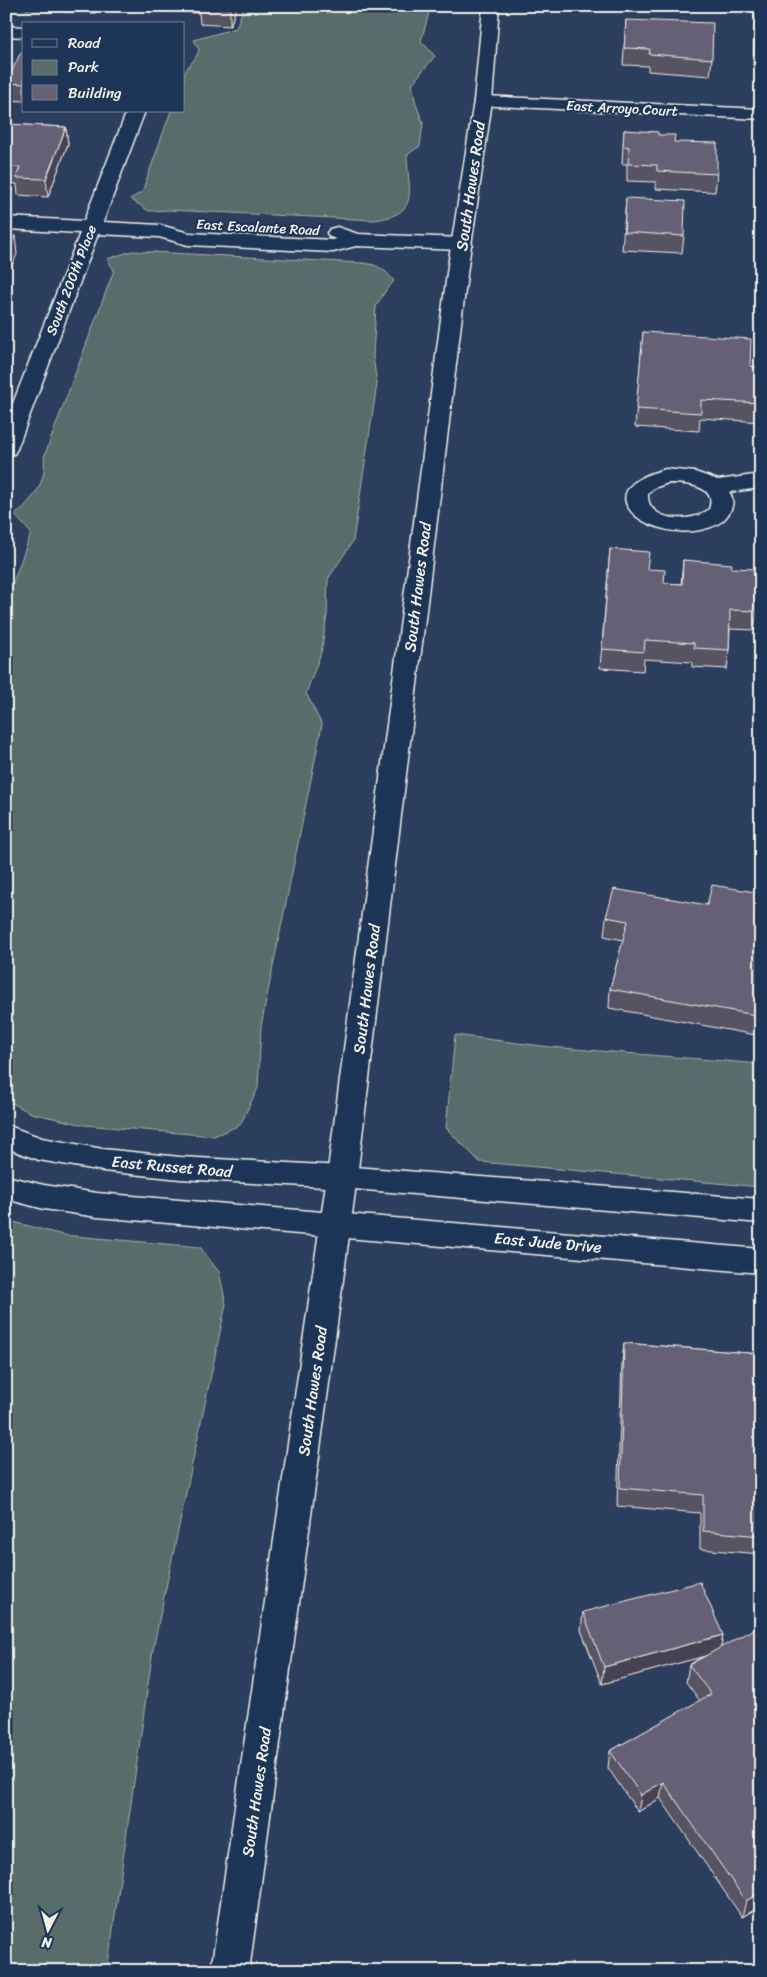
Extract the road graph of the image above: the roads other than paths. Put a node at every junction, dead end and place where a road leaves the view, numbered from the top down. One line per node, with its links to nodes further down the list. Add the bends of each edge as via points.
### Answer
1 (492, 6): 4 (street, South Hawes Road)
2 (6, 31): 3 (street)
3 (22, 32)
4 (482, 101): 6 (street, East Arroyo Court); 9 (street, South Hawes Road)
5 (136, 112): 8 (street, South 200th Place)
6 (761, 114)
7 (6, 223): 8 (street, East Escalante Road)
8 (92, 228): 9 (street, East Escalante Road, via 160,232 188,240 333,246 355,240); 10 (street, South 200th Place)
9 (462, 244): 14 (street, South Hawes Road)
10 (6, 449)
11 (761, 481): 12 (street)
12 (714, 488)
13 (6, 1136): 14 (street, East Russet Road, via 39,1149 103,1160 180,1168)
14 (342, 1177): 16 (street); 17 (street, South Hawes Road)
15 (6, 1187): 17 (street, via 44,1197 98,1205)
16 (761, 1212)
17 (336, 1224): 18 (street, East Jude Drive); 19 (street, South Hawes Road)
18 (761, 1261)
19 (230, 1971)

